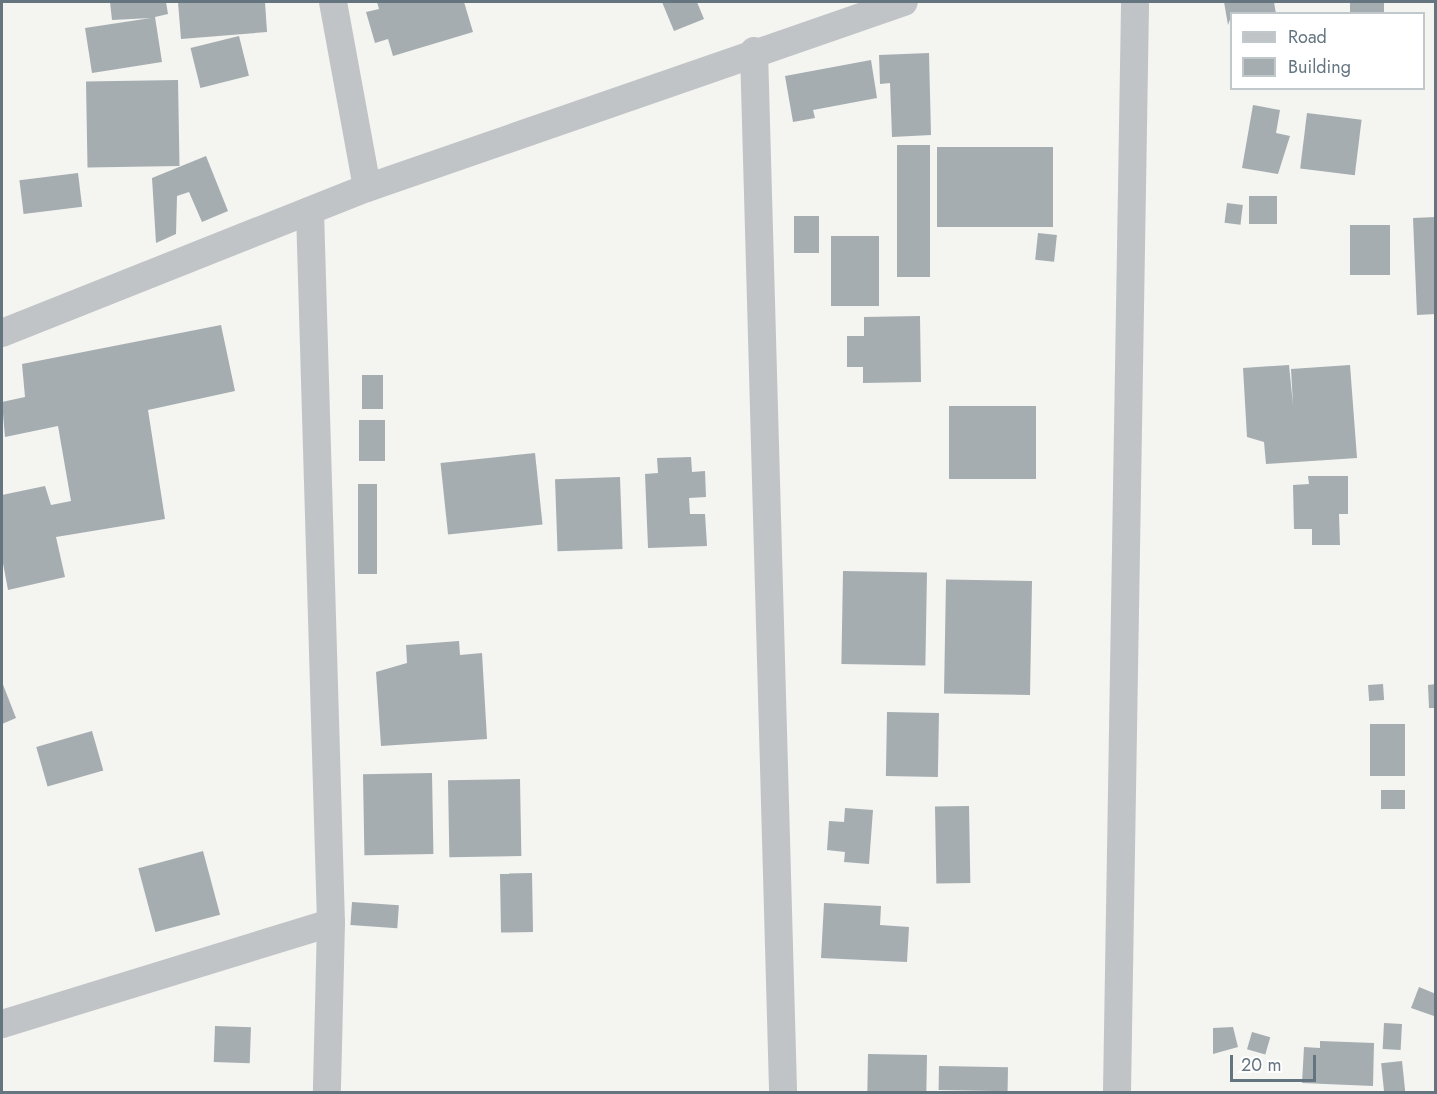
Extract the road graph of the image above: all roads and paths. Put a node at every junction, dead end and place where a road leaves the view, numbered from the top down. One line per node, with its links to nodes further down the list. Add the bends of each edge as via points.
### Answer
1 (333, 2): 5 (street)
2 (904, 2): 4 (street)
3 (1136, 2): 12 (street)
4 (754, 51): 5 (street); 11 (street)
5 (367, 188): 6 (street)
6 (310, 211): 7 (street); 8 (street)
7 (2, 333)
8 (331, 923): 9 (street); 10 (street)
9 (2, 1024)
10 (327, 1092)
11 (783, 1092)
12 (1117, 1092)

